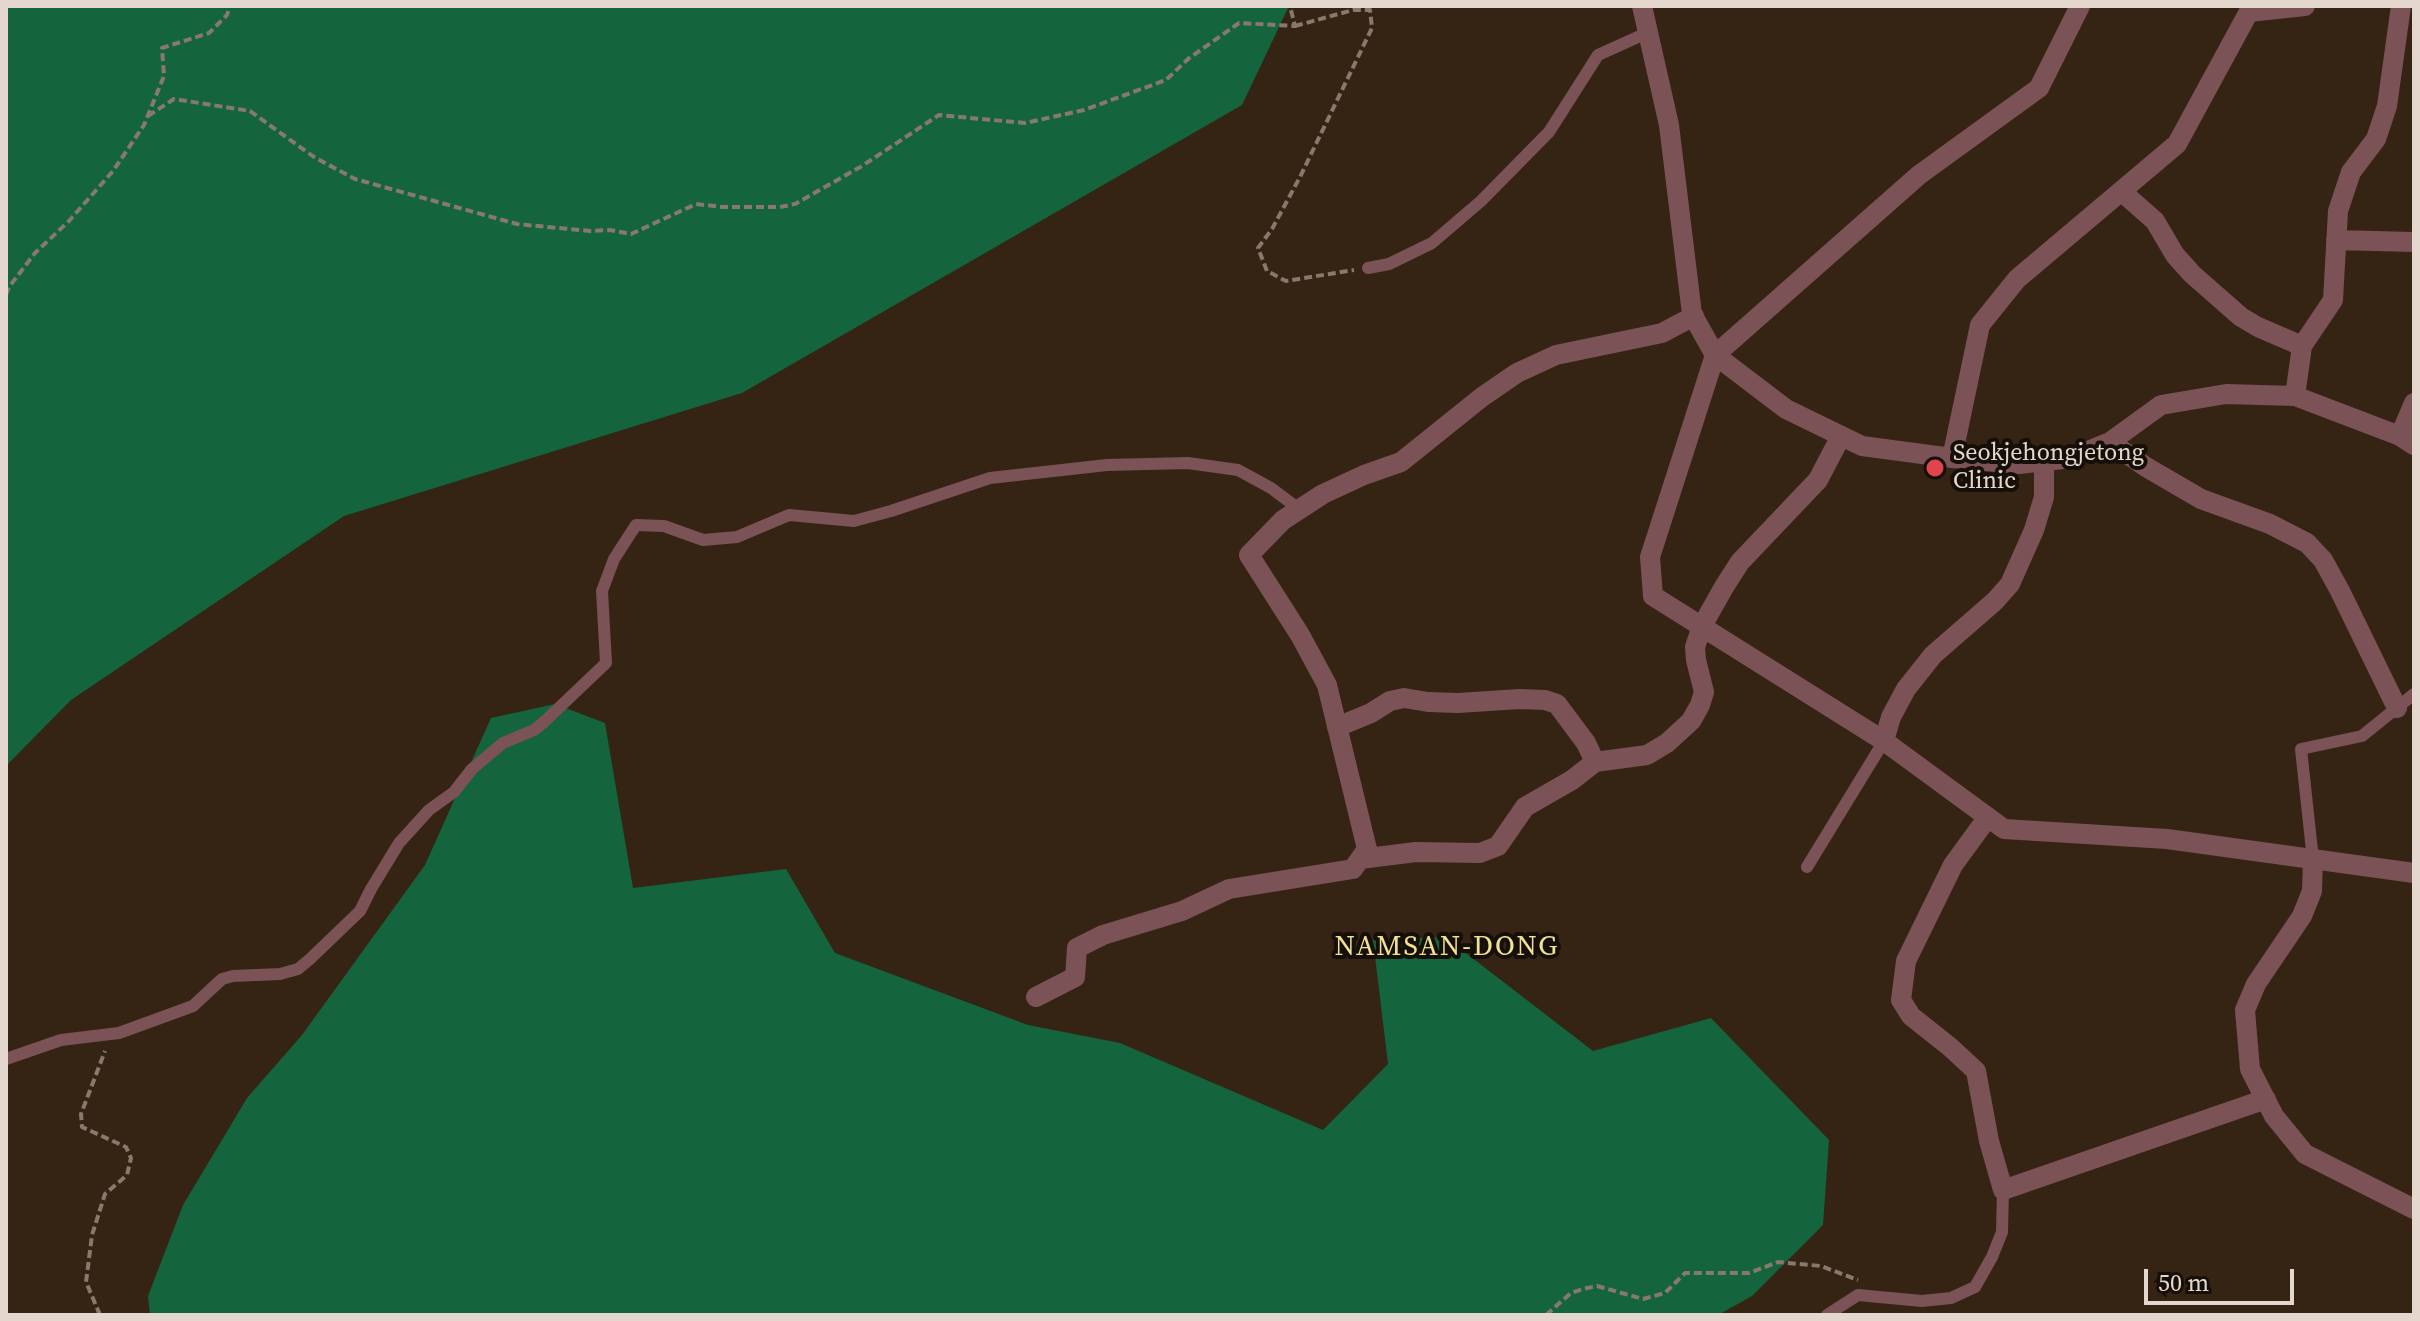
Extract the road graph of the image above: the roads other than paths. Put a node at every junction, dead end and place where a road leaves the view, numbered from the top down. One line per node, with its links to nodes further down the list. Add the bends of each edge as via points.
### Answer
1 (1642, 6): 6 (street)
2 (2080, 6): 13 (street, via 2039,88 1919,175)
3 (2305, 6): 5 (street)
4 (2401, 6): 8 (street, via 2387,106 2376,139 2351,172 2338,211)
5 (2251, 9): 7 (street, via 2177,144)
6 (1649, 32): 10 (lane, via 1598,55 1549,132 1432,243); 11 (street, via 1669,125)
7 (2121, 191): 12 (street, via 2155,221 2192,274 2241,317); 19 (street, via 2017,279 1980,325)
8 (2336, 240): 9 (street); 12 (street, via 2333,300)
9 (2414, 242)
10 (1368, 268)
11 (1693, 315): 13 (street); 21 (street, via 1662,333 1556,355 1517,373 1401,462)
12 (2302, 346): 14 (street)
13 (1715, 355): 16 (street, via 1786,409); 22 (street, via 1650,557 1653,596)
14 (2295, 396): 17 (street); 18 (street, via 2226,394 2161,405)
15 (2414, 403): 17 (street)
16 (1841, 436): 19 (street, via 1862,446); 22 (street, via 1818,480 1740,562)
17 (2407, 440)
18 (2110, 442): 20 (street, via 2071,458); 24 (street, via 2201,499 2307,543 2340,591)
19 (1952, 458): 20 (street)
20 (2044, 461): 26 (street, via 2044,497 2010,584 1933,655 1906,689)
21 (1299, 509): 25 (street, via 1249,555 1327,685); 34 (lane, via 1238,470 1188,463 1107,465 990,478 854,521 789,515 737,537 703,540 664,526 636,525 602,591 606,663 544,722 503,743 429,810 399,843 360,911 310,959 280,974 222,979 193,1006 119,1033 61,1040)
22 (1702, 626): 26 (street); 27 (street, via 1695,647 1704,692 1691,721 1647,755)
23 (2414, 694): 24 (lane)
24 (2397, 708): 30 (lane, via 2362,736 2301,749)
25 (1337, 727): 27 (street, via 1404,698 1443,703 1545,700 1557,704); 29 (street, via 1367,849)
26 (1884, 741): 28 (street); 31 (lane)
27 (1595, 762): 29 (street, via 1525,807 1498,846 1480,853 1416,852)
28 (1988, 817): 30 (street, via 2004,829 2167,839); 36 (street, via 1953,865 1906,961 1901,1000 1911,1016 1976,1071)
29 (1360, 859): 33 (street, via 1353,869 1229,889 1182,911 1103,935 1077,948 1075,977)
30 (2313, 860): 32 (street); 35 (street, via 2312,891 2302,916 2256,984 2245,1010 2250,1069)
31 (1807, 867)
32 (2414, 873)
33 (1036, 997)
34 (6, 1059)
35 (2266, 1099): 36 (street); 37 (street, via 2305,1154)
36 (2003, 1190): 38 (lane, via 2002,1232 1975,1287 1951,1298 1922,1301 1858,1295)
37 (2414, 1209)
38 (1827, 1315)

